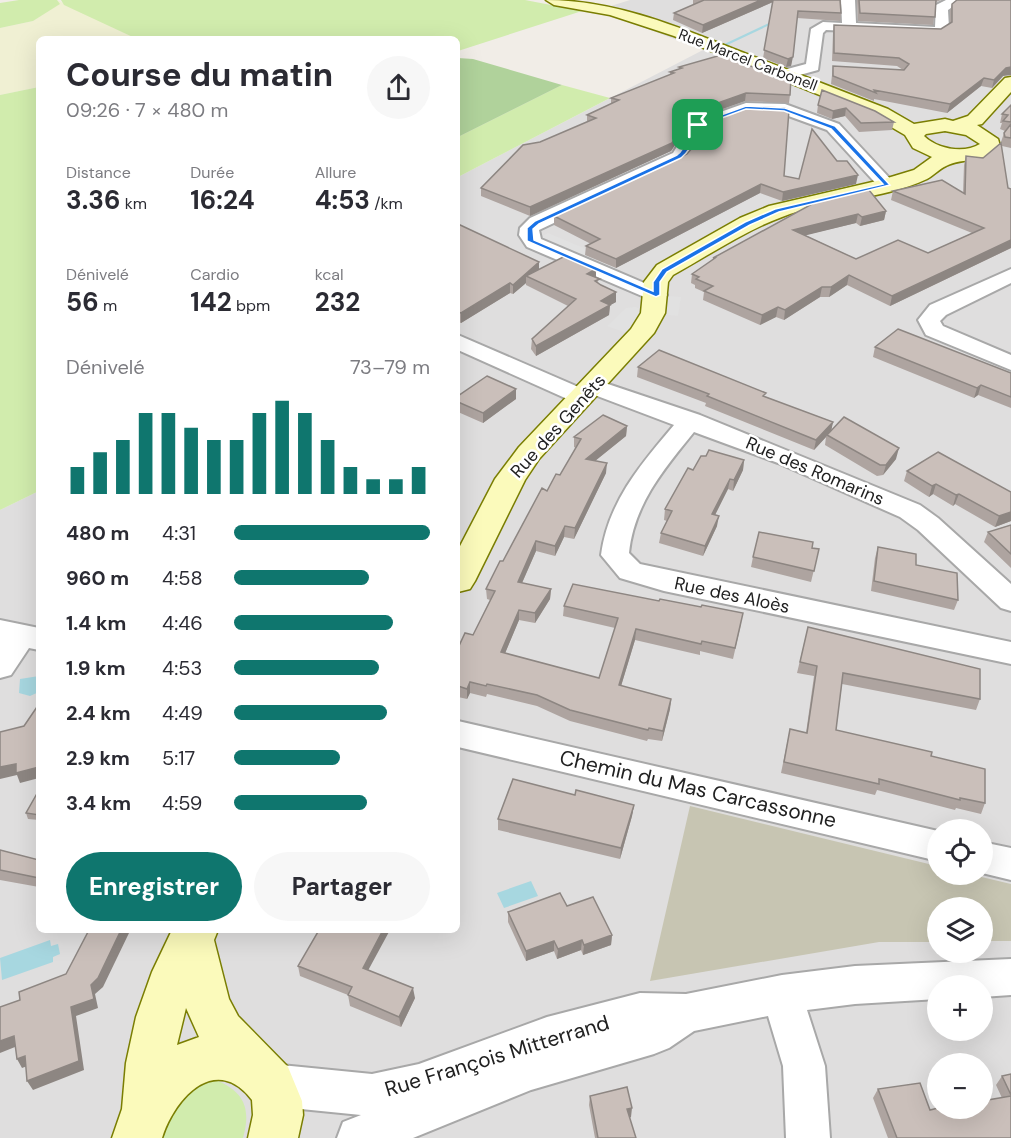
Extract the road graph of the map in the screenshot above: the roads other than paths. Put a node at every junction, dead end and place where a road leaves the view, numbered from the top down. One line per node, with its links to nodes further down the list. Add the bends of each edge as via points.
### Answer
1 (554, 0): 5 (street, Rue Marcel Carbonell, via 613,11)
2 (848, 0): 4 (street)
3 (956, 0): 4 (street, via 941,8 939,31)
4 (849, 27): 5 (street, via 820,27 816,33 818,67)
5 (785, 74): 7 (street, Rue Marcel Carbonell)
6 (1011, 82): 9 (street)
7 (881, 113): 8 (street, Rue Marcel Carbonell); 10 (street, Rue Marcel Carbonell)
8 (950, 126): 9 (street, Rue Marcel Carbonell); 10 (street, via 926,127)
9 (981, 131): 11 (street, via 986,150); 11 (street, via 1005,158)
10 (922, 148): 11 (street); 12 (street, Rue des Genêts, via 921,174)
11 (964, 154)
12 (887, 185): 14 (street, Rue des Genêts, via 777,211 748,223 664,270 656,282); 14 (street, via 833,127 785,109 746,108 698,125 688,150 679,157 530,228 534,243)
13 (1011, 274): 16 (street, via 938,310 929,320 934,330)
14 (656, 295): 17 (street, Rue des Genêts, via 653,313 634,341)
15 (460, 343): 17 (street, Rue des Romarins)
16 (1011, 363)
17 (588, 392): 18 (street, Rue des Romarins); 19 (street, Rue des Genêts, via 510,478)
18 (691, 420): 20 (street, Rue des Romarins, via 910,511); 22 (street, Rue des Aloès, via 637,489 615,538 615,555 630,571)
19 (460, 577)
20 (1011, 601)
21 (20, 635): 23 (street)
22 (1011, 653)
23 (0, 667)
24 (460, 734): 25 (street, Chemin du Mas Carcassonne)
25 (927, 843)
26 (993, 860): 27 (street)
27 (1011, 864)
28 (193, 934): 32 (street, via 207,1004 221,1032); 33 (street, via 160,1013 146,1074)
29 (1011, 977): 30 (street, Rue François Mitterrand, via 855,985)
30 (782, 994): 31 (street, Rue François Mitterrand); 36 (street, via 804,1066)
31 (686, 1013): 32 (street, Rue François Mitterrand, via 640,1012 547,1037 419,1085 372,1095); 35 (street, Rue François Mitterrand, via 654,1034 531,1069)
32 (261, 1075): 33 (street, via 234,1059 198,1058 172,1074); 34 (street, via 278,1103)
33 (142, 1124)
34 (273, 1138)
35 (359, 1138)
36 (808, 1138)

